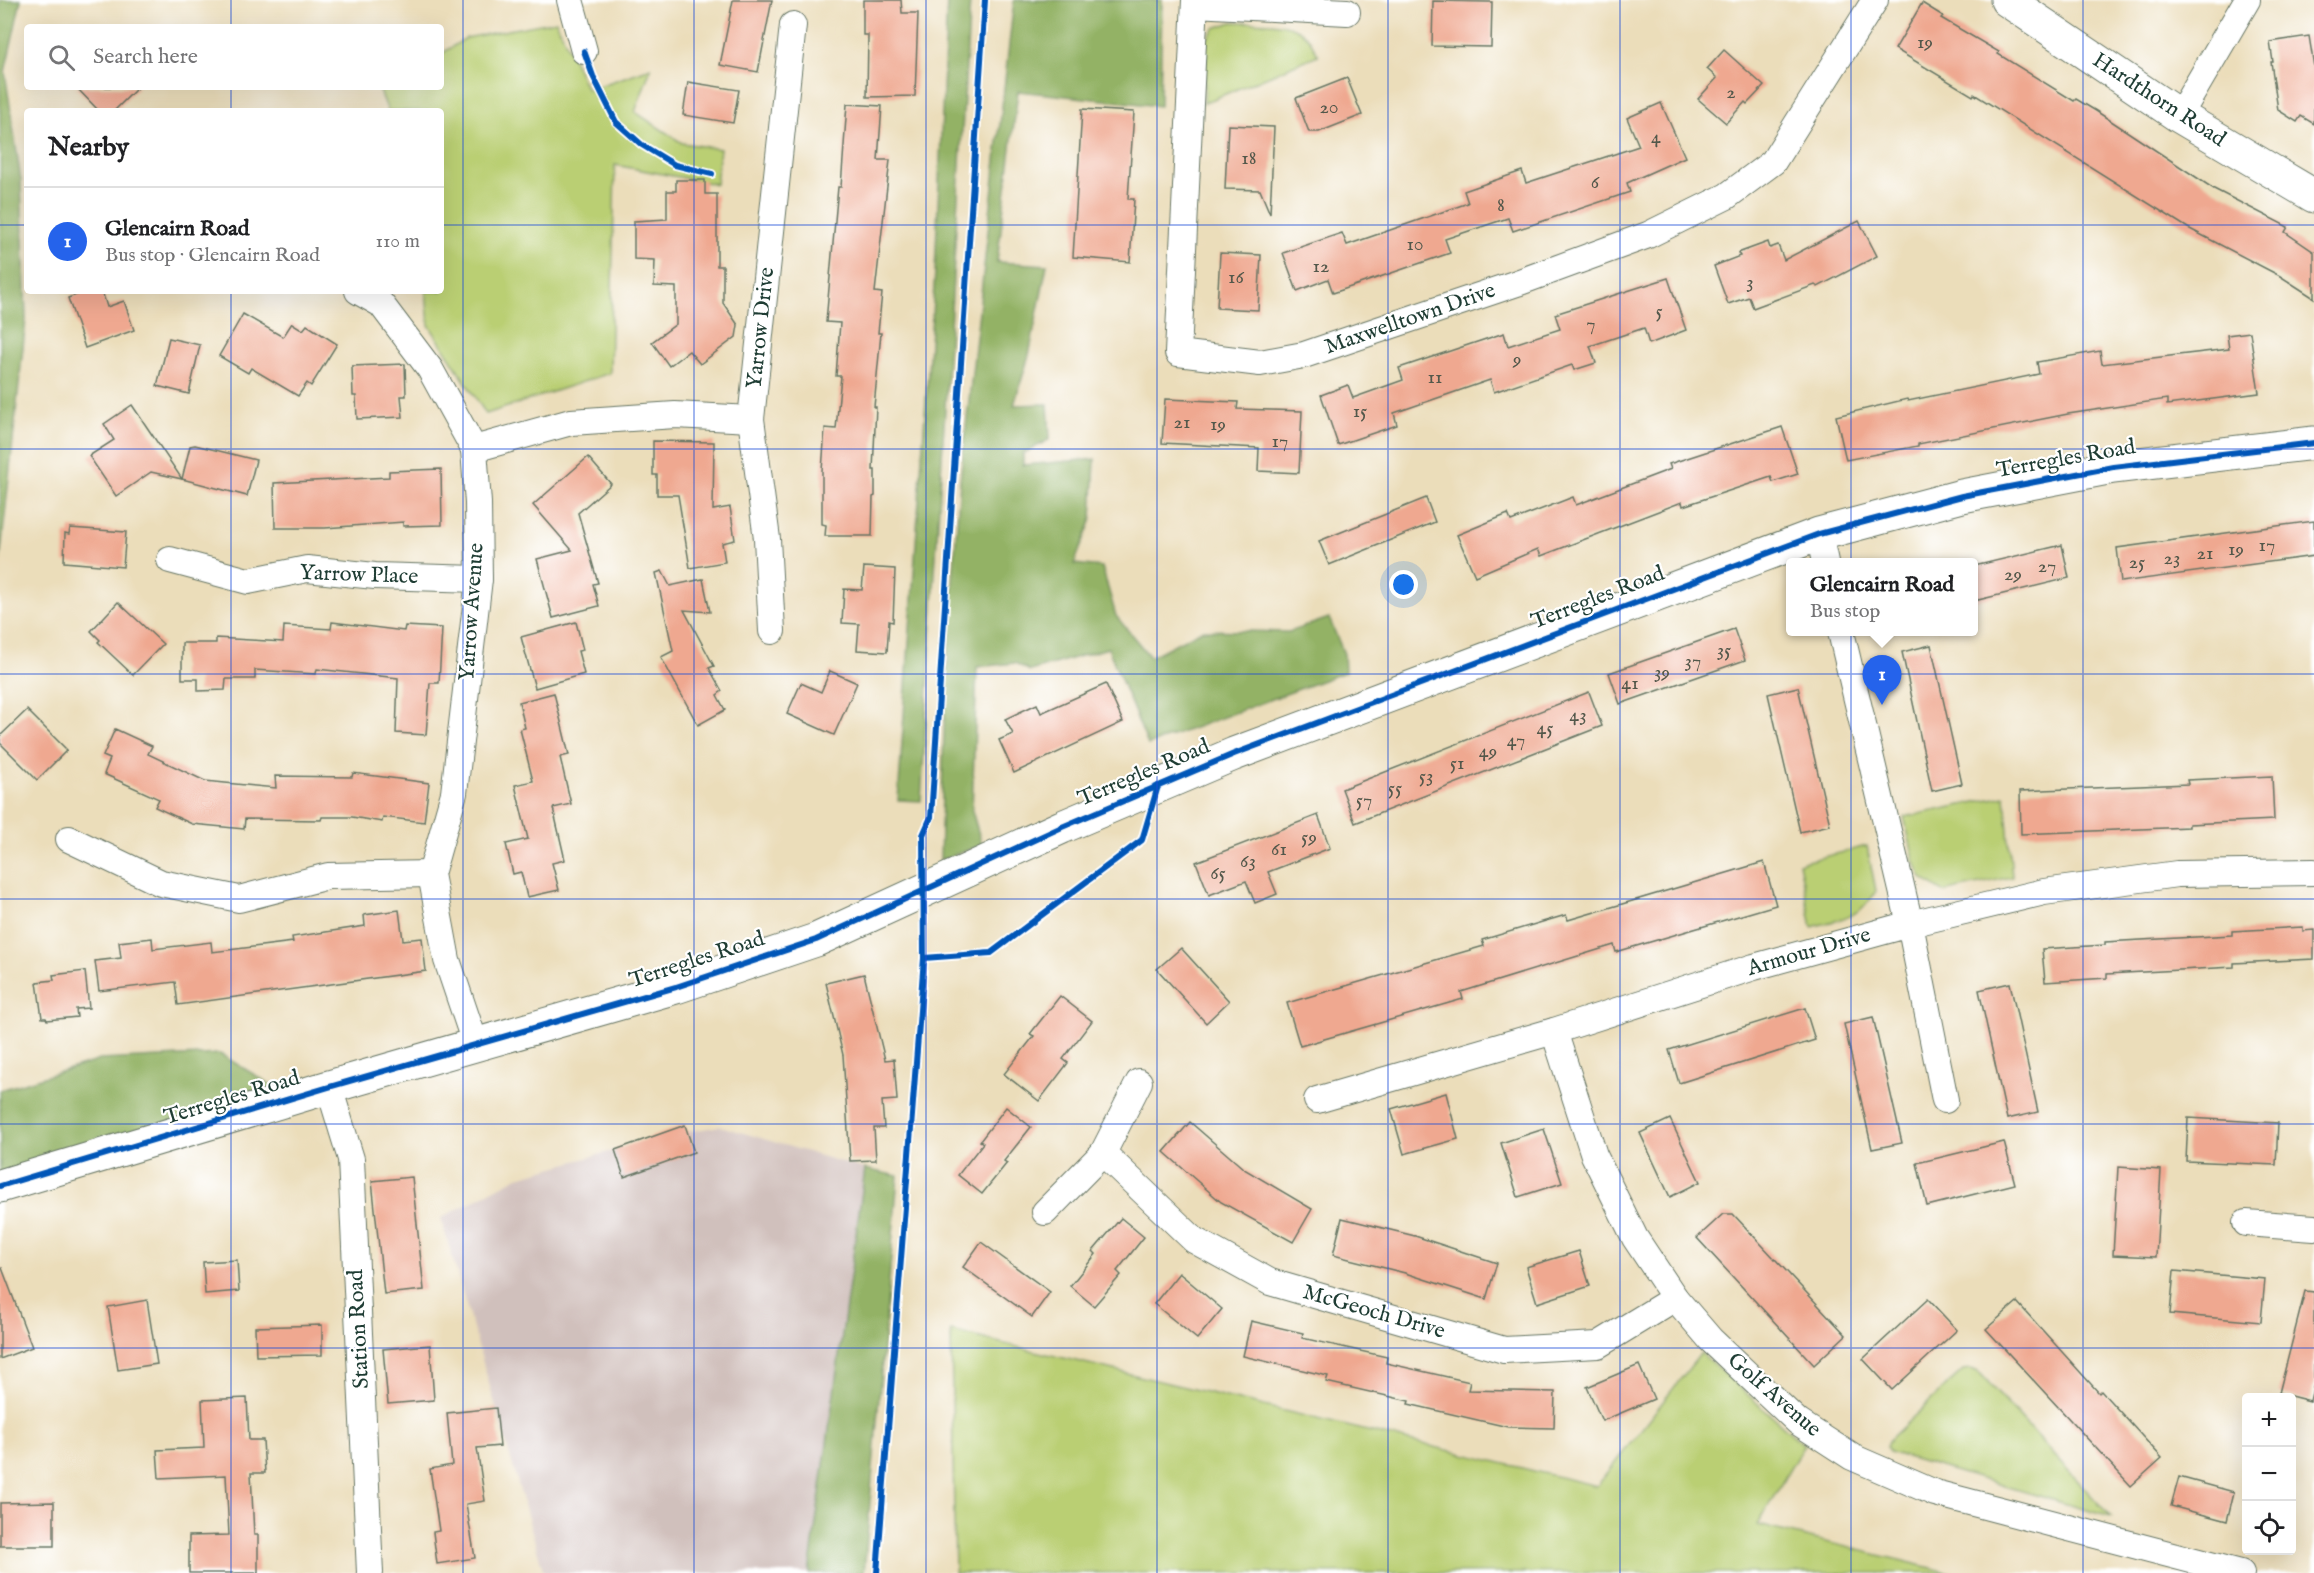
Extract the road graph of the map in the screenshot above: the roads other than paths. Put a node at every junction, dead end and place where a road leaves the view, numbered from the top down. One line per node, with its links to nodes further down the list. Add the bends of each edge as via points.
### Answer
1 (570, 0): 8 (street)
2 (1875, 0): 5 (street, Maxwelltown Drive, via 1773,162 1727,196 1648,235 1517,283 1304,355 1260,363 1178,353)
3 (2007, 0): 9 (street, Hardthorn Road)
4 (2247, 0): 9 (street)
5 (1195, 2): 6 (street, Maxwelltown Drive)
6 (1347, 12)
7 (793, 25): 12 (street, Yarrow Drive)
8 (584, 51)
9 (2179, 116): 10 (street, Hardthorn Road)
10 (2314, 196)
11 (363, 294): 14 (street, via 381,304 430,369)
12 (752, 419): 14 (street, via 675,415 571,422); 20 (street, Yarrow Drive, via 767,539)
13 (2314, 444): 15 (street, Terregles Road, via 2102,469 1962,496)
14 (474, 448): 19 (street, Yarrow Avenue)
15 (1822, 548): 16 (street, Terregles Road)
16 (1793, 558)
17 (171, 560): 19 (street, Yarrow Place, via 248,581 307,569 375,576)
18 (1786, 561): 27 (street, Terregles Road, via 1234,754 1062,827 816,940 676,987)
19 (479, 579): 24 (street, Yarrow Avenue, via 454,793)
20 (772, 632)
21 (1843, 636): 25 (street)
22 (69, 839): 24 (street, via 160,883 239,899 327,876)
23 (2314, 872): 25 (street, Armour Drive, via 2177,874 2044,892)
24 (430, 874): 27 (street, Yarrow Avenue, via 447,960)
25 (1910, 924): 26 (street, Armour Drive, via 1754,967); 31 (street)
26 (1554, 1030): 30 (street, Armour Drive); 37 (street, Golf Avenue, via 1594,1155 1635,1238)
27 (476, 1046): 29 (street, Terregles Road)
28 (1139, 1082): 32 (street)
29 (329, 1087): 33 (street, Terregles Road); 38 (street, Station Road, via 351,1159)
30 (1317, 1100)
31 (1945, 1100)
32 (1103, 1154): 34 (street); 37 (street, McGeoch Drive, via 1194,1240 1270,1282 1504,1350 1598,1345)
33 (0, 1186)
34 (1045, 1212)
35 (2246, 1223): 36 (street)
36 (2314, 1228)
37 (1675, 1298): 39 (street, Golf Avenue, via 1711,1340 1798,1422 1852,1458 1935,1493)
38 (370, 1573)
39 (2241, 1573)

